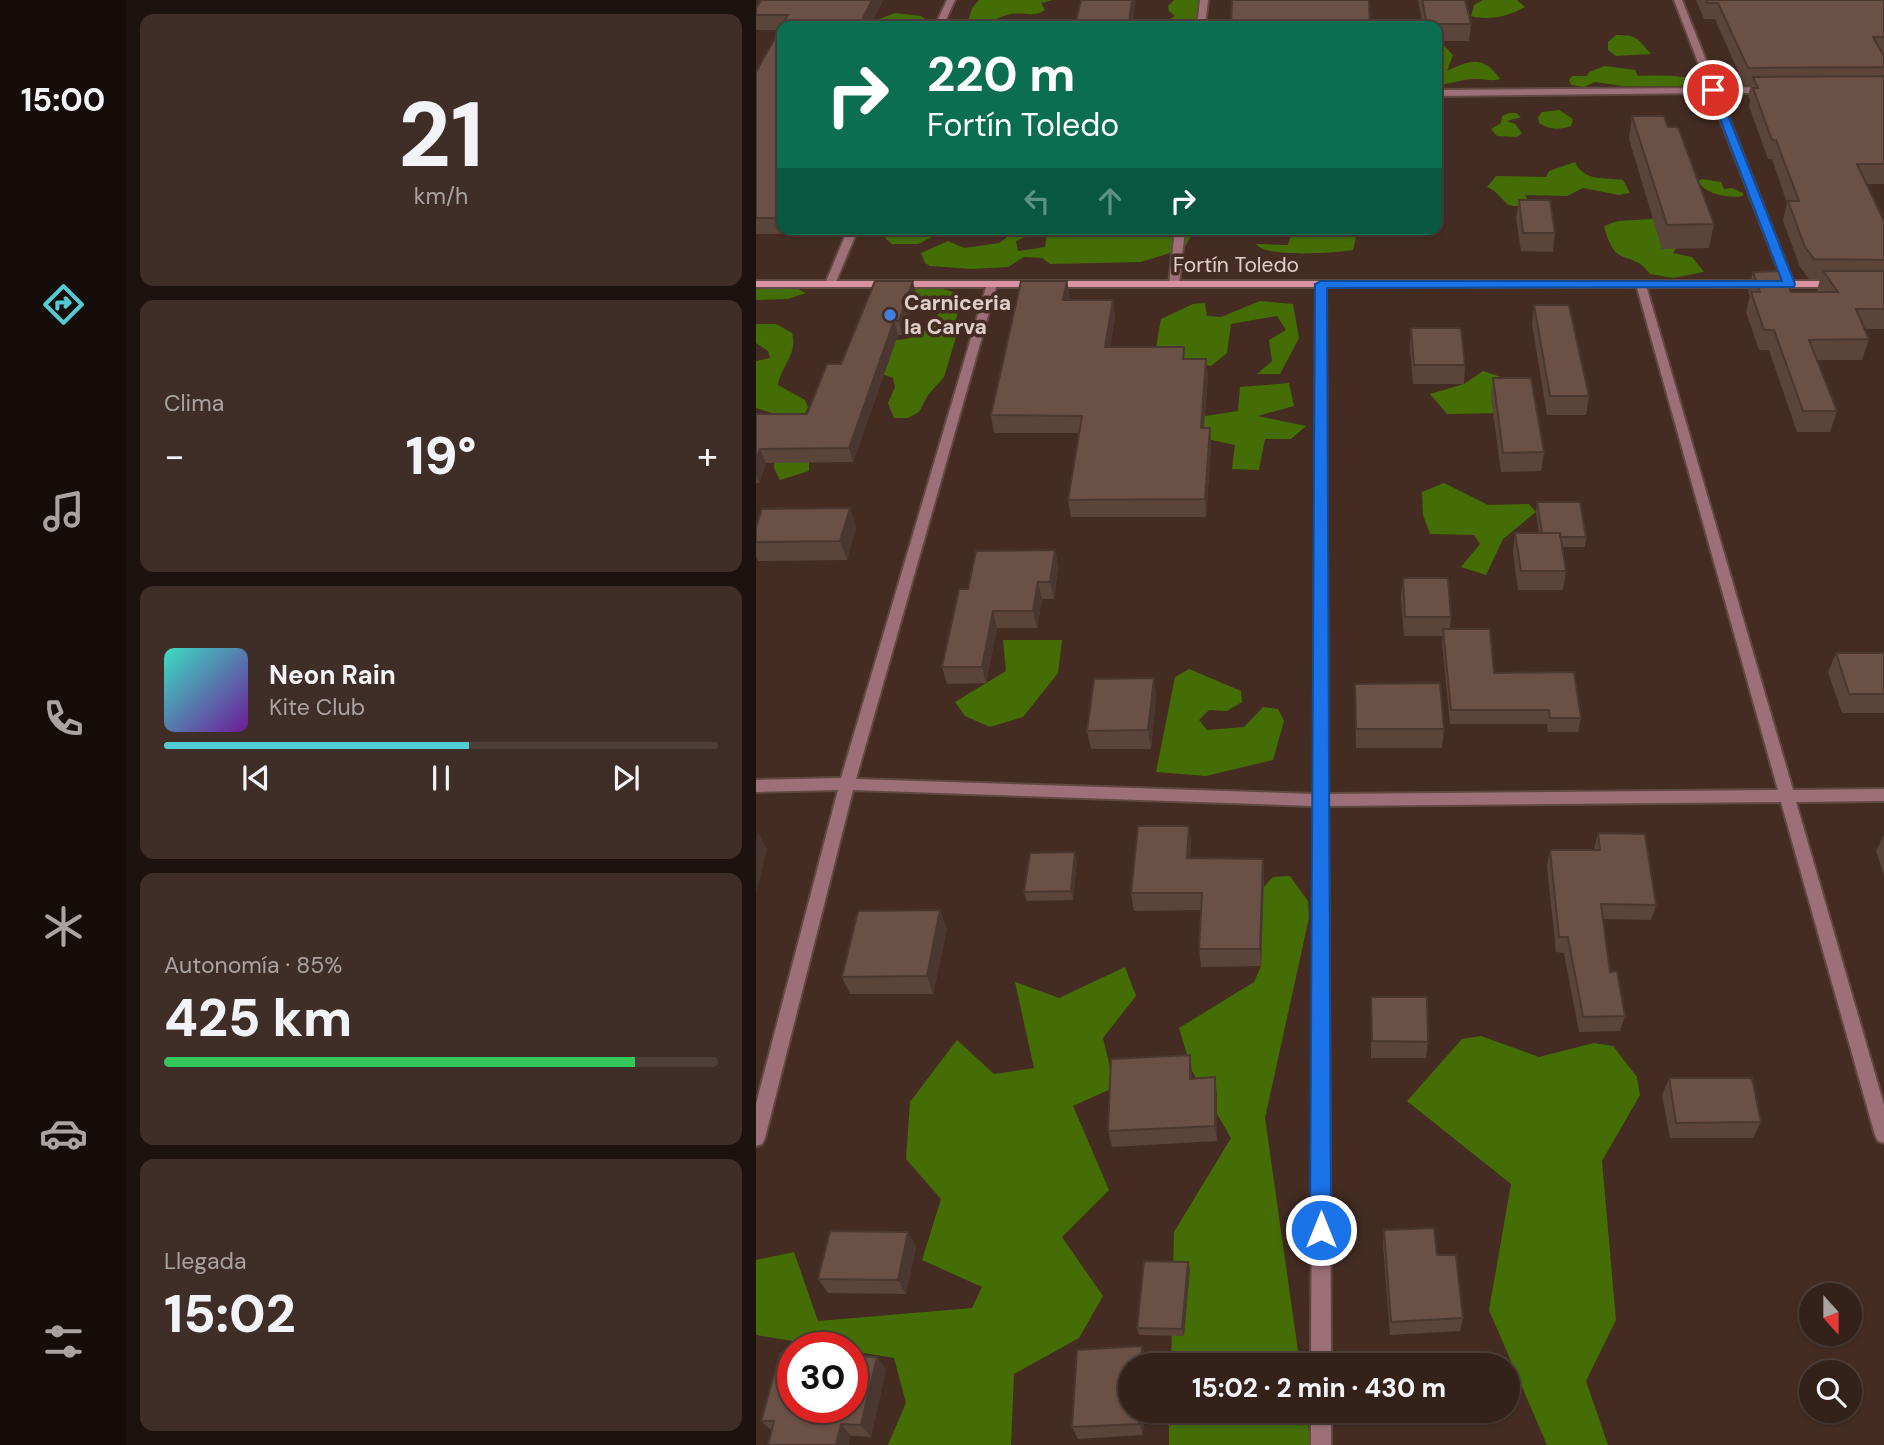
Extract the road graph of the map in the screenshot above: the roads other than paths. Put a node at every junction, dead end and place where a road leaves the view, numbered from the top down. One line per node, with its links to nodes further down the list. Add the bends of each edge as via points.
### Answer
1 (951, 0): 4 (street)
2 (1204, 0): 5 (street)
3 (1678, 0): 6 (street)
4 (941, 21)
5 (1202, 21)
6 (1713, 90): 7 (street); 8 (street); 17 (street)
7 (1779, 90)
8 (1442, 93)
9 (850, 235): 12 (street)
10 (1179, 235): 14 (street)
11 (756, 284): 12 (street, Fortín Toledo)
12 (830, 284): 13 (street, Fortín Toledo)
13 (992, 284): 14 (street, Fortín Toledo); 19 (street)
14 (1174, 284): 15 (street, Fortín Toledo)
15 (1321, 284): 16 (street, Fortín Toledo); 23 (street)
16 (1642, 284): 17 (street, Fortín Toledo); 21 (street)
17 (1789, 284): 18 (street, Fortín Toledo)
18 (1843, 285)
19 (847, 785): 20 (street); 23 (street); 25 (street)
20 (756, 786)
21 (1786, 795): 22 (street); 23 (street); 24 (street)
22 (1884, 795)
23 (1321, 800): 26 (street)
24 (1884, 1135)
25 (756, 1138)
26 (1321, 1353)
27 (1321, 1423): 28 (street)
28 (1321, 1445)

